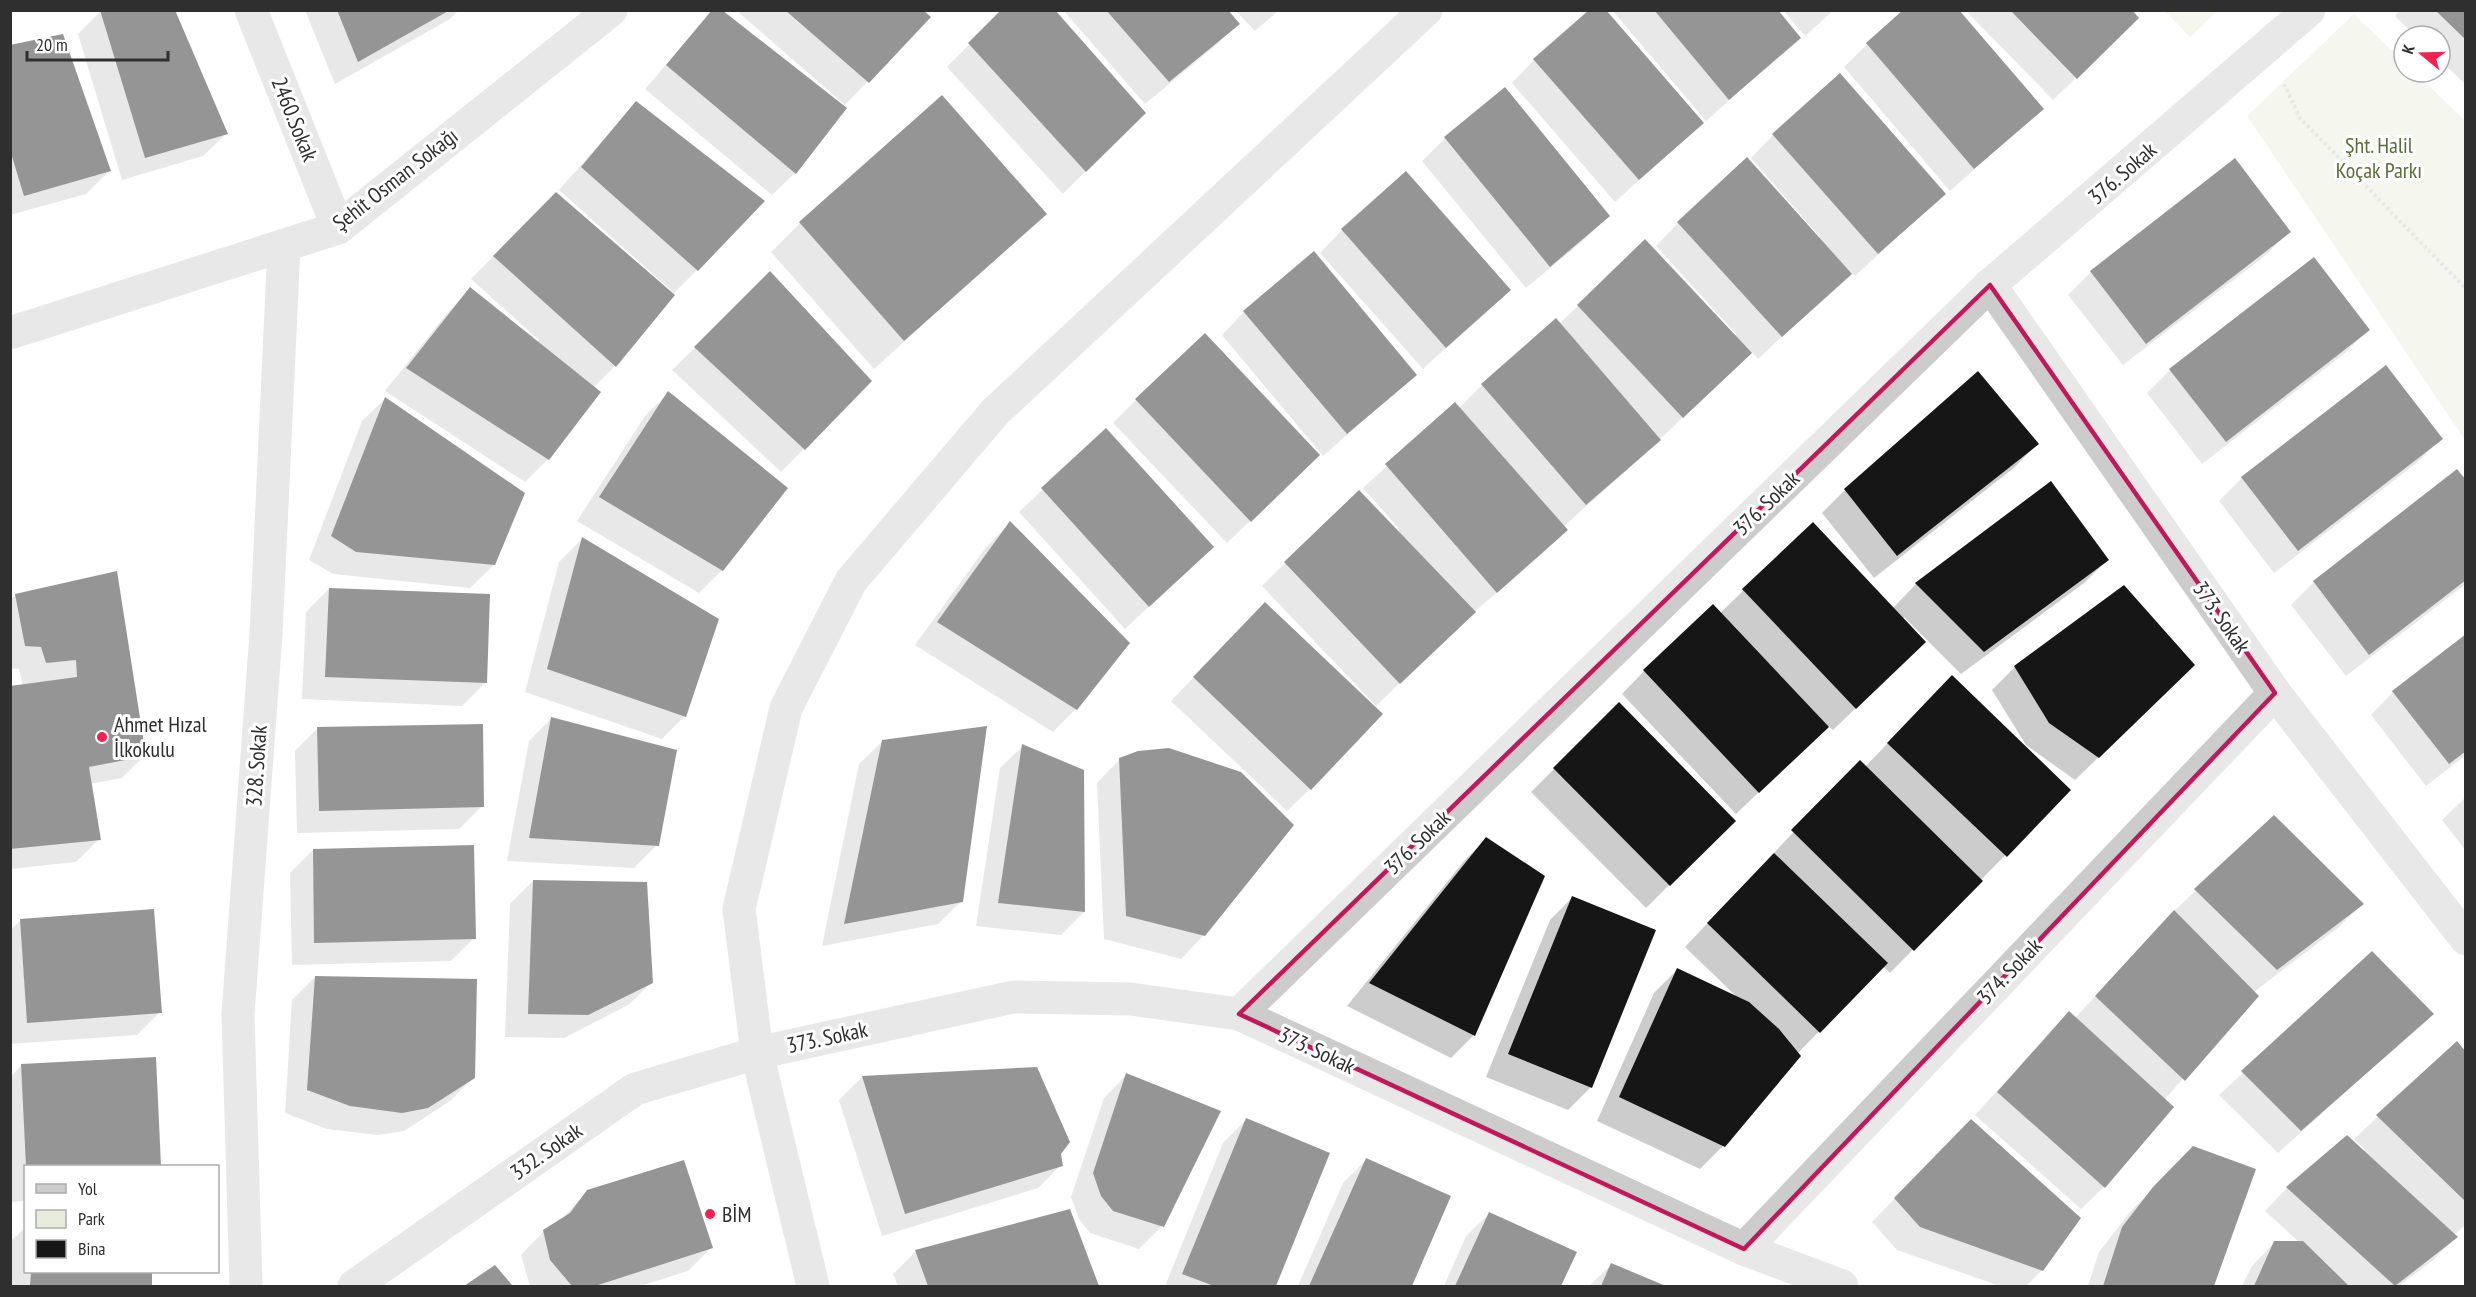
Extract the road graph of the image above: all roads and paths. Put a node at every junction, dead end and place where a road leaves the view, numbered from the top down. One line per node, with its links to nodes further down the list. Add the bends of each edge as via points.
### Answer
1 (251, 10): 6 (street, 2460.Sokak)
2 (611, 10): 6 (street, Şehit Osman Sokağı)
3 (1425, 10): 14 (street, via 996,412 851,581 786,708 739,909)
4 (2309, 10): 5 (street, 376. Sokak)
5 (2267, 48): 8 (street, 376. Sokak); 9 (path, via 2300,118)
6 (338, 228): 7 (street, Şehit Osman Sokağı)
7 (284, 246): 10 (street, Şehit Osman Sokağı); 16 (street, 328. Sokak, via 266,634 238,1014)
8 (1990, 285): 11 (street, 373. Sokak); 13 (street, 376. Sokak)
9 (2466, 289)
10 (10, 333)
11 (2275, 693): 12 (street, 373. Sokak); 15 (street, 374. Sokak)
12 (2466, 939)
13 (1239, 1014): 14 (street, 373. Sokak, via 1130,999 1013,997); 15 (street, 373. Sokak)
14 (757, 1053): 17 (street, 332. Sokak, via 635,1089); 18 (street)
15 (1744, 1249): 19 (street, 373. Sokak)
16 (246, 1287)
17 (354, 1287)
18 (813, 1287)
19 (1842, 1287)

